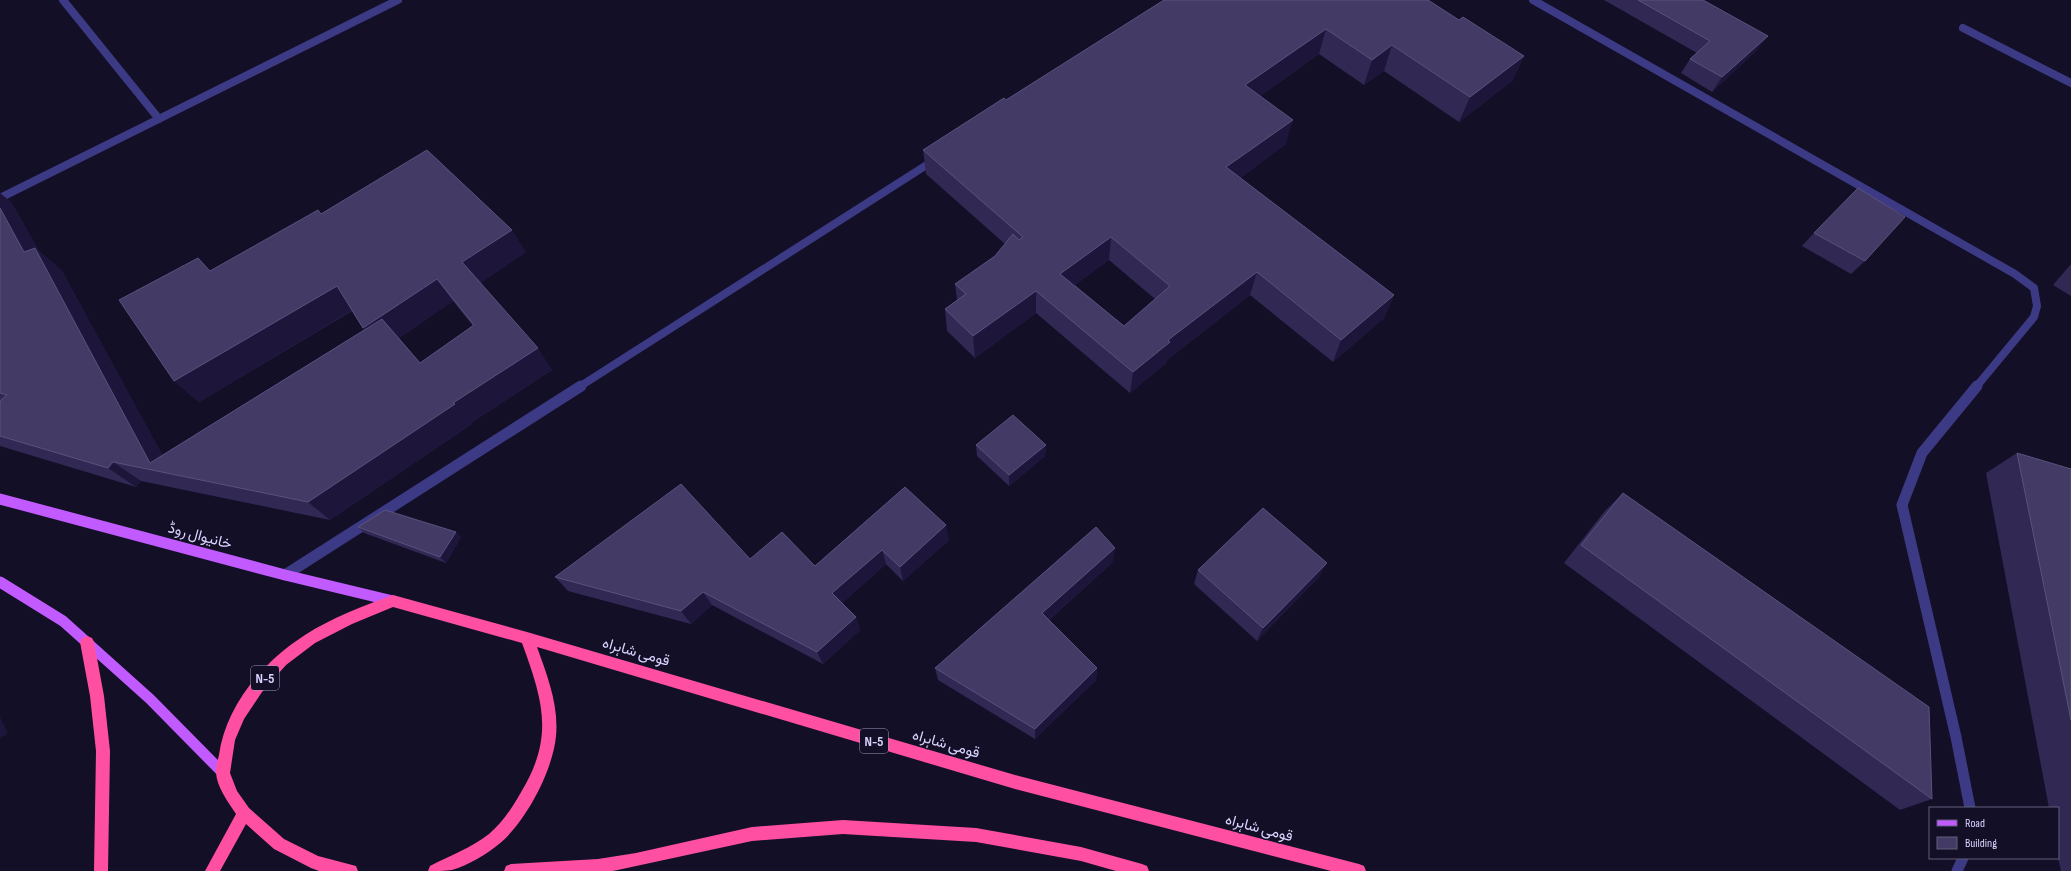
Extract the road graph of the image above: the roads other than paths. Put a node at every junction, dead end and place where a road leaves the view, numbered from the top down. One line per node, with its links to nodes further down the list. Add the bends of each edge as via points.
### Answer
1 (63, 0): 6 (street)
2 (398, 0): 6 (street)
3 (1533, 0): 16 (street, via 2015,274 2034,288 2037,306 2034,317 1922,453 1902,505)
4 (1963, 28): 5 (street)
5 (2071, 83)
6 (159, 119): 8 (street)
7 (943, 154): 10 (street)
8 (0, 198)
9 (0, 499): 10 (main road, خانیوال روڈ)
10 (285, 575): 12 (main road, خانیوال روڈ)
11 (0, 582): 14 (main road, via 64,621)
12 (393, 601): 13 (highway, قومی شاہراہ / N-5); 15 (highway, N-5, via 316,636 281,660 257,686 239,714 228,740)
13 (527, 638): 22 (highway, via 542,679 551,716 550,743 541,774 513,819 494,839); 25 (highway, قومی شاہراہ / N-5, via 1015,782)
14 (87, 642): 15 (main road, via 150,699); 19 (highway, via 97,696 103,751)
15 (223, 773): 17 (highway, N-5, via 231,795)
16 (1970, 807)
17 (244, 813): 20 (highway); 21 (highway, N-5, via 279,844 316,863)
18 (1963, 859): 26 (street)
19 (101, 871)
20 (212, 871)
21 (351, 871)
22 (435, 871)
23 (512, 871): 24 (highway, via 598,866 752,834 843,827 976,835 1081,854)
24 (1142, 871)
25 (1359, 871)
26 (1957, 871)

